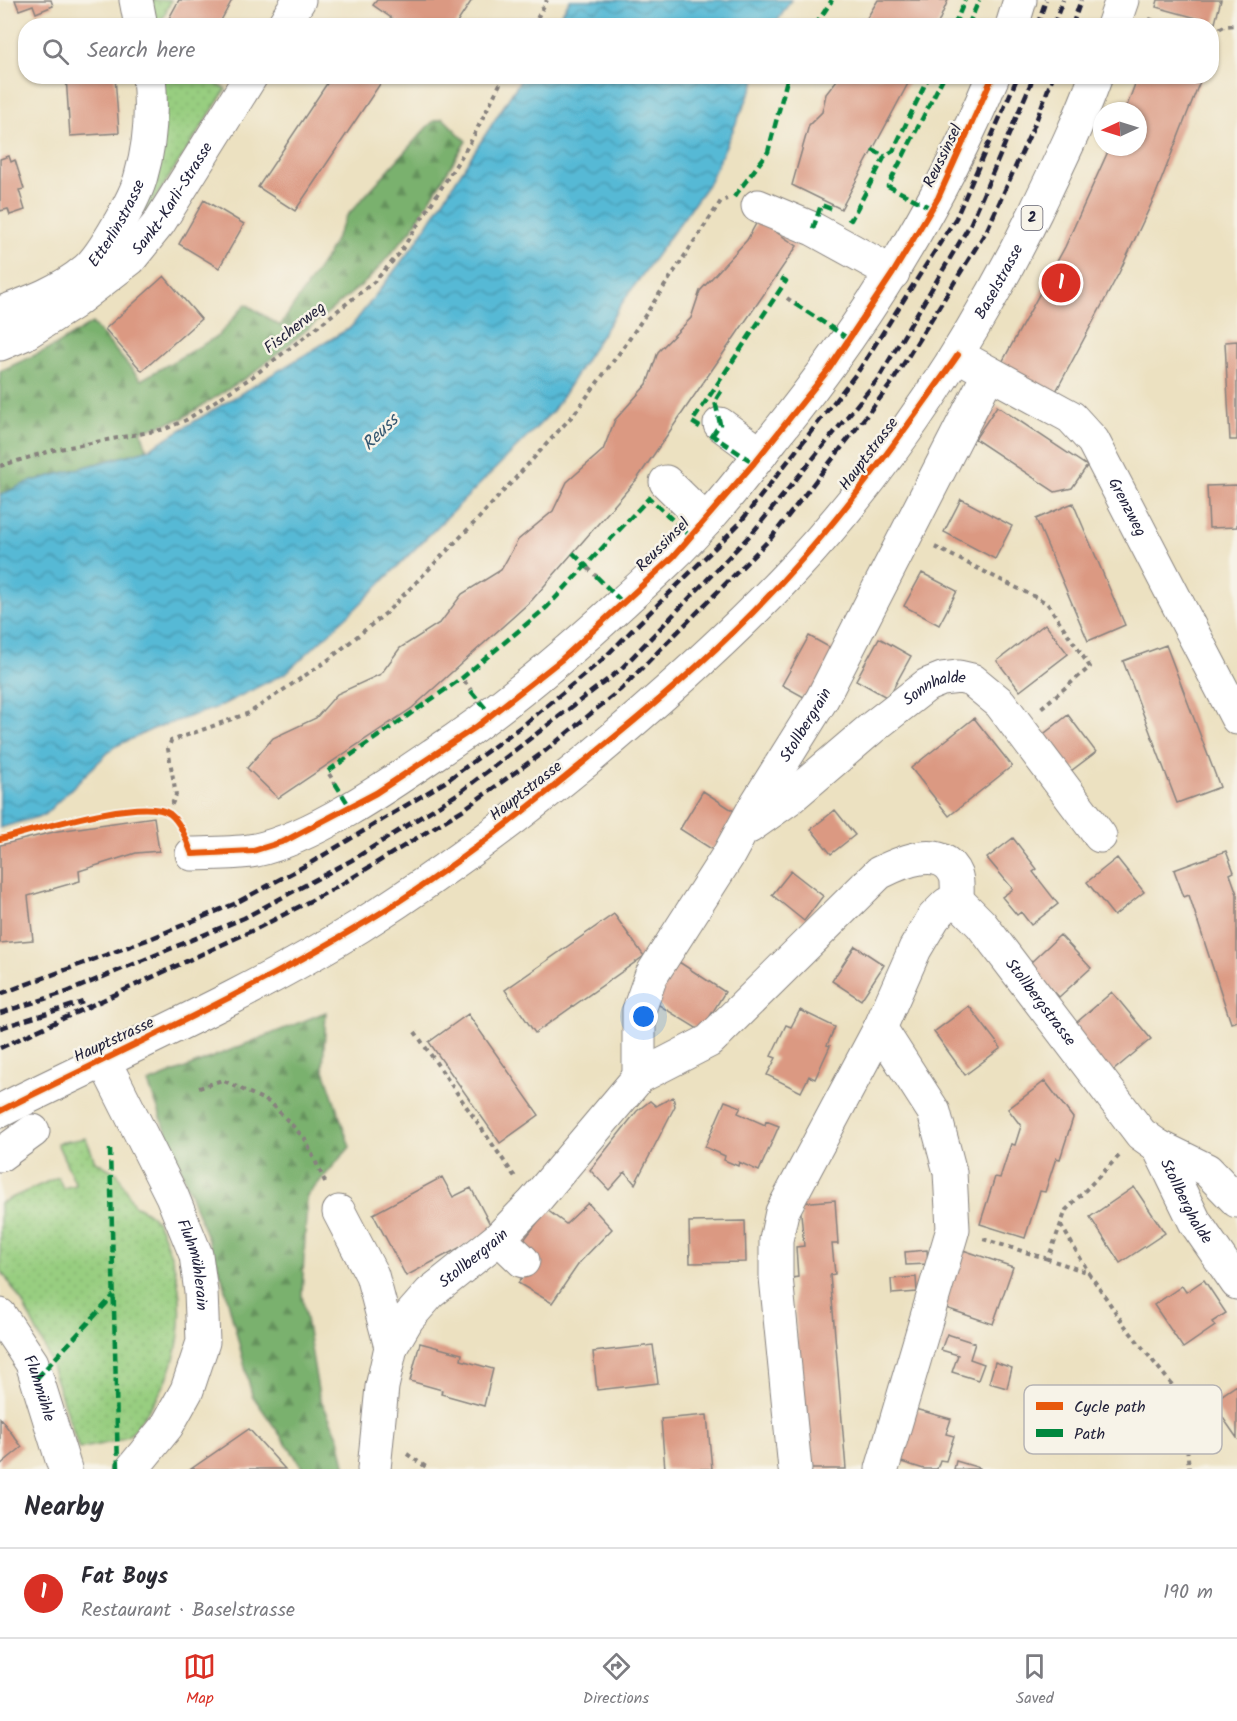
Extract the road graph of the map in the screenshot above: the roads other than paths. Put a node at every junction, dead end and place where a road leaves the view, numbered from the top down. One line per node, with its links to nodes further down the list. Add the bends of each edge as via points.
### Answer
1 (136, 0): 5 (street)
2 (299, 0): 6 (street)
3 (1020, 0): 7 (street)
4 (1122, 0): 8 (street)
5 (139, 18)
6 (288, 18)
7 (1014, 18)
8 (1116, 18)
9 (150, 84): 15 (street, Etterlinstrasse, via 152,107 141,177 110,237 86,270 33,302)
10 (246, 84): 16 (street, Sankt-Karli-Strasse, via 159,223 130,259 73,303 24,334)
11 (989, 84): 14 (street, Reussinsel, via 938,198)
12 (1093, 84): 17 (street, Baselstrasse / 2, via 1021,241)
13 (758, 206): 14 (street, via 813,229)
14 (893, 273): 20 (street, Reussinsel, via 829,369)
15 (0, 313)
16 (0, 344)
17 (958, 355): 18 (street, Grenzweg); 29 (street, Hauptstrasse / 2, via 879,466 794,569 648,711 531,806 356,928 230,998)
18 (988, 373): 23 (street, Grenzweg, via 1071,417 1093,441); 24 (street, Stollbergrain, via 822,699)
19 (720, 424): 20 (street)
20 (761, 454): 22 (street, Reussinsel)
21 (666, 482): 22 (street)
22 (706, 521): 26 (street, Reussinsel, via 673,557 561,660 476,727 376,793 285,841 254,851)
23 (1237, 718)
24 (740, 833): 25 (street, Sonnhalde, via 790,798 927,685 959,677 972,680 1000,703); 30 (street, Stollbergrain, via 651,976 639,1011)
25 (1100, 836)
26 (192, 854)
27 (957, 900): 28 (street, via 934,917 915,949); 30 (street, Stollbergrain, via 956,877 947,863 936,858 902,861 879,873 709,1041); 33 (street, Stollbergstrasse, via 981,924)
28 (880, 1028): 45 (street, via 782,1212 776,1240 776,1277); 46 (street, via 934,1112 950,1172 953,1229)
29 (103, 1059): 31 (street, Hauptstrasse / 2); 43 (street, Fluhmühlerain, via 172,1196 196,1255 201,1292 203,1342 187,1390 167,1426)
30 (639, 1077): 37 (street, Stollbergrain)
31 (0, 1111)
32 (33, 1131): 34 (street)
33 (1149, 1140): 35 (street, Stollbergstrasse, via 1208,1170); 39 (street, Stollberghalde, via 1195,1222)
34 (0, 1155)
35 (1237, 1201)
36 (339, 1212): 41 (street, via 372,1275)
37 (499, 1238): 38 (street); 41 (street, Stollbergrain, via 430,1293 408,1318)
38 (524, 1261)
39 (1237, 1283)
40 (0, 1315): 42 (street, Fluhmühle, via 32,1363)
41 (391, 1347): 44 (street, Stollbergrain, via 382,1387)
42 (65, 1469)
43 (132, 1469)
44 (374, 1469)
45 (795, 1469)
46 (882, 1469)

